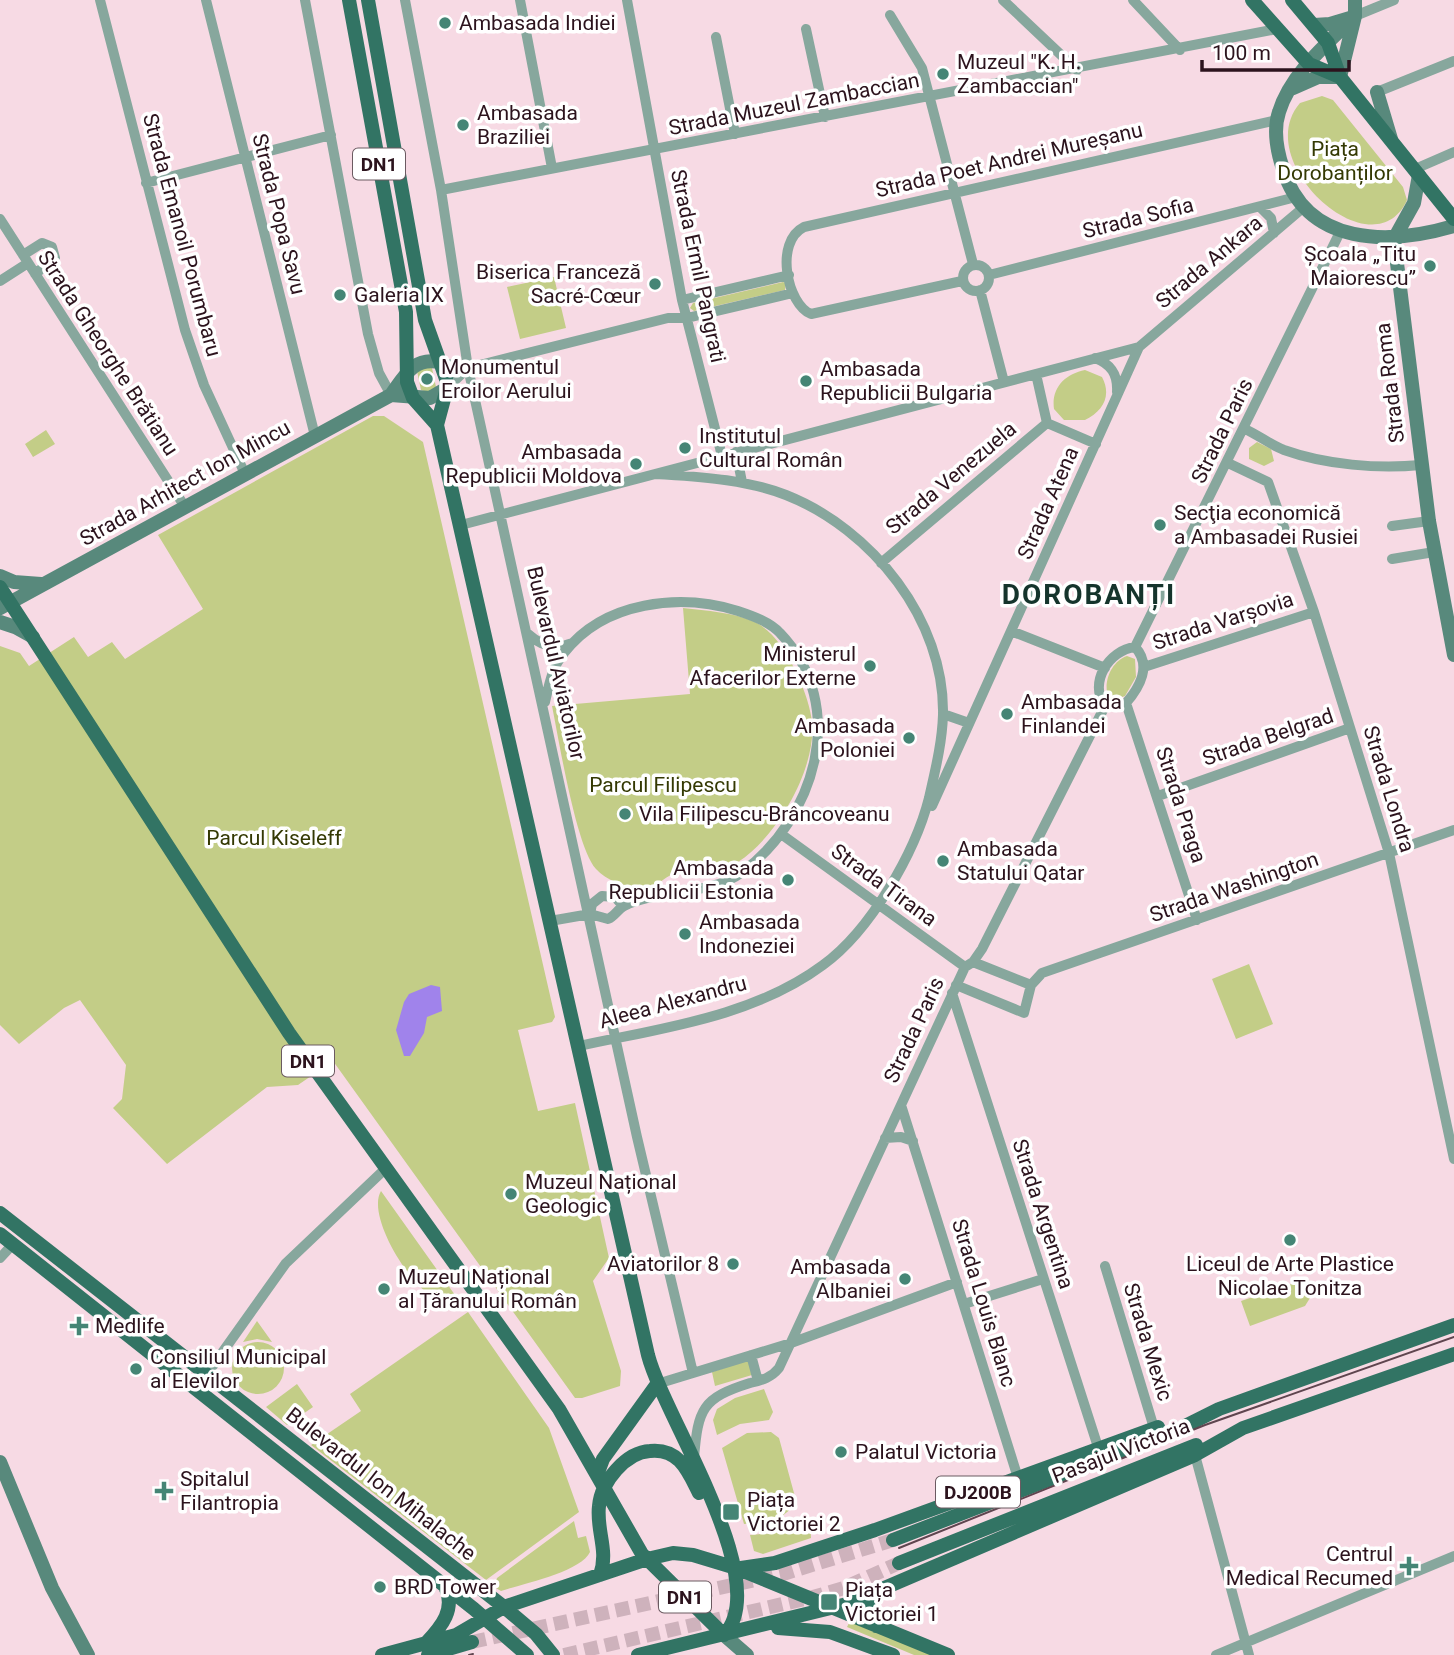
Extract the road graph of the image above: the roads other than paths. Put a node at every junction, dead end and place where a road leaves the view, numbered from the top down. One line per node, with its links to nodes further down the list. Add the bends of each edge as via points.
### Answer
1 (100, 0): 40 (street, Strada Emanoil Porumbaru)
2 (206, 0): 37 (street, Strada Popa Savu)
3 (305, 0): 33 (street)
4 (349, 0): 67 (main road, DN1, via 407,328)
5 (368, 0): 65 (main road, DN1, via 427,323)
6 (405, 0): 41 (street, Bulevardul Aviatorilor)
7 (520, 0): 38 (street)
8 (627, 0): 35 (street, Strada Ermil Pangrati)
9 (1003, 0): 25 (street)
10 (1133, 0): 22 (street)
11 (1252, 0): 19 (main road)
12 (1293, 0): 17 (main road)
13 (1355, 0): 16 (street)
14 (1394, 0): 16 (street)
15 (890, 15): 29 (street, via 922,68)
16 (1355, 16): 17 (street); 21 (street); 26 (street)
17 (1314, 25): 21 (main road)
18 (806, 29): 30 (street)
19 (1277, 29): 22 (street, Strada Muzeul Zambaccian); 24 (main road)
20 (716, 37): 32 (street)
21 (1328, 43): 24 (street); 26 (main road)
22 (1180, 50): 25 (street, Strada Muzeul Zambaccian)
23 (1454, 61): 28 (street)
24 (1309, 64): 26 (main road); 27 (street)
25 (1077, 70): 29 (street, Strada Muzeul Zambaccian)
26 (1340, 77): 27 (street, via 1310,78); 34 (main road)
27 (1289, 90): 31 (street)
28 (1377, 92): 34 (street)
29 (931, 98): 30 (street, Strada Muzeul Zambaccian); 42 (street)
30 (825, 117): 32 (street, Strada Muzeul Zambaccian)
31 (1277, 120): 42 (street, Strada Poet Andrei Mureșanu); 43 (street, via 1280,162)
32 (736, 134): 35 (street, Strada Muzeul Zambaccian)
33 (331, 135): 37 (street); 71 (street, via 370,344)
34 (1391, 139): 39 (main road)
35 (655, 150): 38 (street, Strada Muzeul Zambaccian); 60 (street, Strada Ermil Pangrati)
36 (1454, 152): 39 (street)
37 (246, 157): 40 (street); 77 (street, Strada Popa Savu)
38 (552, 168): 41 (street, Strada Muzeul Zambaccian)
39 (1417, 172): 46 (main road); 50 (street, via 1413,203)
40 (146, 183): 83 (street, Strada Emanoil Porumbaru, via 194,358)
41 (441, 190): 66 (street, Bulevardul Aviatorilor)
42 (955, 191): 52 (street); 54 (street, Strada Poet Andrei Mureșanu, via 795,231 787,245)
43 (1300, 202): 44 (street, Strada Sofia); 48 (street); 49 (street, Strada Ankara)
44 (1260, 207): 49 (street, via 1271,218); 55 (street, Strada Sofia)
45 (0, 219): 51 (street, Strada Gheorghe Brătianu)
46 (1454, 219)
47 (1454, 226): 50 (street)
48 (1341, 230): 50 (street); 76 (street, Strada Paris)
49 (1274, 233): 63 (street, Strada Ankara)
50 (1394, 239): 82 (street, Strada Roma)
51 (26, 259): 53 (street, Strada Gheorghe Brătianu); 53 (street, via 42,243 52,247 55,258); 56 (street)
52 (973, 264): 55 (street, via 985,268); 57 (street, via 965,269)
53 (35, 274): 86 (street, Strada Gheorghe Brătianu)
54 (789, 275): 59 (street, Strada Poet Andrei Mureșanu); 60 (street)
55 (989, 275): 58 (street)
56 (0, 281)
57 (962, 281): 58 (street, via 969,289); 59 (street, via 817,314 803,309)
58 (980, 290): 69 (street)
59 (793, 293): 62 (street)
60 (682, 300): 61 (street); 62 (street, Strada Ermil Pangrati)
61 (668, 318): 62 (street); 66 (street)
62 (687, 318): 80 (street, Strada Ermil Pangrati)
63 (1139, 347): 64 (street); 72 (street, Strada Atena)
64 (1094, 358): 68 (street); 72 (street, via 1115,373)
65 (442, 363): 66 (street); 67 (street, via 422,361); 70 (main road, DN1)
66 (468, 368): 70 (street); 87 (street, Bulevardul Aviatorilor)
67 (405, 374): 71 (street, Strada Arhitect Ion Mincu); 73 (main road)
68 (1036, 374): 69 (street); 74 (street, Strada Venezuela)
69 (1004, 382): 79 (street)
70 (447, 388): 73 (street, via 430,398); 75 (main road, DN1)
71 (391, 395): 73 (street); 77 (street, Strada Arhitect Ion Mincu)
72 (1117, 396): 78 (street, Strada Atena)
73 (413, 398): 75 (main road)
74 (1047, 423): 78 (street, Strada Venezuela); 93 (street, Strada Venezuela)
75 (437, 425): 89 (main road, DN1)
76 (1245, 429): 81 (street, Strada Paris); 82 (street, via 1283,450 1330,460)
77 (315, 436): 83 (street, Strada Arhitect Ion Mincu)
78 (1096, 444): 100 (street, Strada Atena)
79 (736, 452): 80 (street); 85 (street)
80 (722, 456): 84 (street)
81 (1228, 463): 98 (street, Strada Londra, via 1268,482); 104 (street, Strada Paris)
82 (1422, 465): 88 (street, Strada Roma)
83 (245, 474): 86 (street, Strada Arhitect Ion Mincu)
84 (656, 474): 85 (street, Aleea Alexandru); 87 (street)
85 (742, 482): 93 (street, Aleea Alexandru, via 805,503 847,531)
86 (185, 507): 95 (street, Strada Arhitect Ion Mincu)
87 (501, 515): 89 (street); 101 (street, Bulevardul Aviatorilor)
88 (1429, 521): 90 (street); 91 (street, Strada Roma)
89 (461, 525): 125 (main road, DN1)
90 (1392, 526)
91 (1434, 552): 92 (street); 105 (street, Strada Roma)
92 (1392, 559)
93 (881, 563): 111 (street, Aleea Alexandru, via 924,626 939,676)
94 (0, 576): 95 (street, via 23,584)
95 (46, 583): 97 (street, Strada Arhitect Ion Mincu)
96 (0, 587): 97 (main road, DN1)
97 (5, 605): 102 (main road, DN1)
98 (1314, 612): 106 (street, Strada Varșovia); 113 (street, Strada Londra)
99 (0, 622): 102 (street)
100 (1011, 631): 107 (street); 112 (street, Strada Atena)
101 (528, 634): 103 (street, via 541,644 558,647); 109 (street, Bulevardul Aviatorilor)
102 (33, 637): 137 (main road, DN1, via 260,991)
103 (572, 643): 109 (street, via 558,661); 117 (street, via 605,620 645,605 680,601 757,617 780,632 811,684 819,738 808,787)
104 (1135, 647): 106 (street); 107 (street, via 1120,651)
105 (1454, 655)
106 (1144, 667): 108 (street, via 1142,679)
107 (1105, 668): 110 (street, via 1099,688)
108 (1126, 703): 110 (street); 114 (street, Strada Praga)
109 (544, 706): 119 (street, Bulevardul Aviatorilor)
110 (1105, 706): 126 (street, Strada Paris)
111 (943, 714): 112 (street); 115 (street, Aleea Alexandru)
112 (969, 723): 115 (street, Strada Atena)
113 (1350, 729): 114 (street, Strada Belgrad); 118 (street, Strada Londra)
114 (1158, 796): 124 (street, Strada Praga)
115 (921, 828): 121 (street, Aleea Alexandru, via 907,860)
116 (1454, 830): 118 (street, Strada Washington)
117 (781, 834): 121 (street, Strada Tirana); 122 (street, via 738,876)
118 (1389, 853): 124 (street, Strada Washington); 133 (street, Strada Londra)
119 (580, 870): 120 (street, via 592,886); 123 (street, Bulevardul Aviatorilor)
120 (608, 895): 122 (street); 123 (street, via 596,899)
121 (877, 904): 126 (street, Strada Tirana); 129 (street, Aleea Alexandru, via 834,956 773,994 720,1014)
122 (623, 906): 123 (street, via 608,919)
123 (590, 914): 125 (street); 129 (street, Bulevardul Aviatorilor)
124 (1198, 920): 127 (street, Strada Washington, via 1041,973)
125 (550, 921): 130 (main road, DN1)
126 (969, 964): 127 (street); 128 (street, Strada Paris)
127 (1031, 985): 128 (street, via 1024,1013)
128 (954, 989): 131 (street, Strada Paris); 143 (street, Strada Argentina)
129 (615, 1038): 130 (street, Aleea Alexandru); 150 (street, Bulevardul Aviatorilor)
130 (579, 1046): 153 (main road, DN1)
131 (901, 1105): 134 (street, Strada Paris); 135 (street, Strada Louis Blanc)
132 (1454, 1106): 133 (street)
133 (1441, 1110): 136 (street, Strada Londra)
134 (885, 1138): 135 (street); 147 (street, Strada Paris)
135 (913, 1141): 144 (street, Strada Louis Blanc)
136 (1454, 1159)
137 (386, 1168): 151 (street, via 286,1264); 161 (main road, DN1, via 559,1409)
138 (0, 1213): 151 (main road, Bulevardul Ion Mihalache)
139 (0, 1234): 140 (main road, Bulevardul Ion Mihalache)
140 (13, 1244): 141 (street); 154 (main road, Bulevardul Ion Mihalache)
141 (0, 1258)
142 (1105, 1266): 156 (street, Strada Mexic)
143 (1044, 1279): 145 (street); 157 (street, Strada Argentina)
144 (957, 1282): 145 (street, Strada Louis Blanc); 147 (street)
145 (964, 1304): 162 (street, Strada Louis Blanc)
146 (1454, 1325): 156 (main road, DJ200B)
147 (791, 1343): 149 (street); 152 (street, Strada Paris, via 774,1374)
148 (1454, 1354): 155 (main road, DJ200B)
149 (751, 1356): 150 (street); 152 (street)
150 (694, 1373): 153 (street)
151 (207, 1375): 154 (street); 174 (main road, Bulevardul Ion Mihalache)
152 (758, 1381): 159 (street, via 708,1402 699,1419)
153 (657, 1384): 159 (main road, DN1); 161 (main road, via 603,1459)
154 (197, 1388): 172 (main road, Bulevardul Ion Mihalache)
155 (1243, 1428): 158 (main road, DJ200B); 169 (main road, Pasajul Victoria)
156 (1155, 1433): 157 (main road, DJ200B); 166 (main road, Pasajul Victoria)
157 (1098, 1447): 162 (main road, DJ200B)
158 (1195, 1455): 173 (main road, DJ200B); 181 (street)
159 (694, 1458): 165 (main road, DN1)
160 (0, 1462): 164 (street)
161 (597, 1475): 163 (main road, DN1)
162 (1018, 1478): 170 (main road, DJ200B, via 775,1563)
163 (605, 1489): 165 (main road, via 630,1457 652,1450 668,1452 682,1463); 168 (main road, DN1); 171 (main road, via 598,1509 605,1557)
164 (5, 1492): 183 (street)
165 (718, 1520): 170 (main road, DN1)
166 (893, 1540)
167 (1454, 1556): 181 (street)
168 (647, 1559): 170 (main road, DN1, via 682,1553); 171 (main road); 179 (main road, DN1)
169 (898, 1563)
170 (736, 1567): 175 (main road, DN1); 179 (main road, via 738,1611)
171 (600, 1575): 174 (main road)
172 (445, 1586): 176 (main road, Bulevardul Ion Mihalache); 182 (main road, via 446,1617)
173 (880, 1590): 175 (main road, DJ200B); 177 (main road, via 871,1606)
174 (504, 1607): 176 (main road); 186 (main road, Bulevardul Ion Mihalache)
175 (832, 1609): 177 (main road, DN1); 178 (main road)
176 (486, 1618): 182 (main road); 185 (main road, Bulevardul Ion Mihalache)
177 (876, 1626): 190 (main road, DN1)
178 (749, 1630): 179 (main road, DN1); 189 (main road, DN1, via 821,1630)
179 (724, 1635): 187 (main road); 188 (street)
180 (472, 1642): 182 (main road)
181 (1246, 1643): 191 (street); 192 (street)
182 (426, 1649): 184 (main road)
183 (88, 1655)
184 (383, 1655)
185 (527, 1655)
186 (553, 1655)
187 (638, 1655)
188 (747, 1655)
189 (893, 1655)
190 (948, 1655)
191 (1216, 1655)
192 (1249, 1655)

